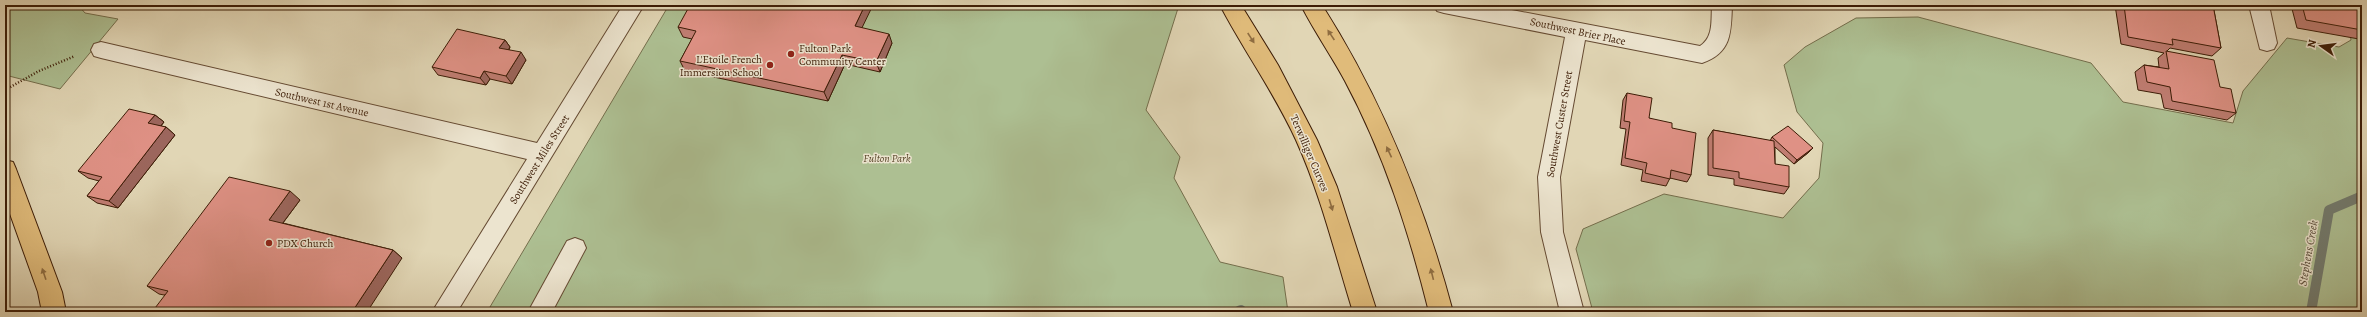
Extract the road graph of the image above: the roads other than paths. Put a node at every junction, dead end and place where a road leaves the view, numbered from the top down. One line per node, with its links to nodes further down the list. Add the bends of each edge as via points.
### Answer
1 (634, 5): 10 (street, Southwest Miles Street)
2 (1230, 5): 16 (main road, Terwilliger Curves, one-way to 16, via 1257,46 1296,118 1326,186)
3 (1311, 5): 17 (main road, one-way to 3, via 1431,270 1395,164 1341,50)
4 (1444, 5): 7 (street, Southwest Brier Place)
5 (1722, 5): 7 (street, Southwest Brier Place, via 1718,44 1702,55)
6 (2259, 5): 8 (street)
7 (1576, 31): 18 (street, Southwest Custer Street, via 1549,177 1552,232)
8 (2268, 43)
9 (101, 50): 10 (street, Southwest 1st Avenue)
10 (542, 153): 14 (street, Southwest Miles Street)
11 (5, 169): 13 (main road, one-way to 11, via 50,292)
12 (575, 248): 15 (street)
13 (54, 312)
14 (444, 312)
15 (540, 312)
16 (1364, 312)
17 (1441, 312)
18 (1572, 312)

